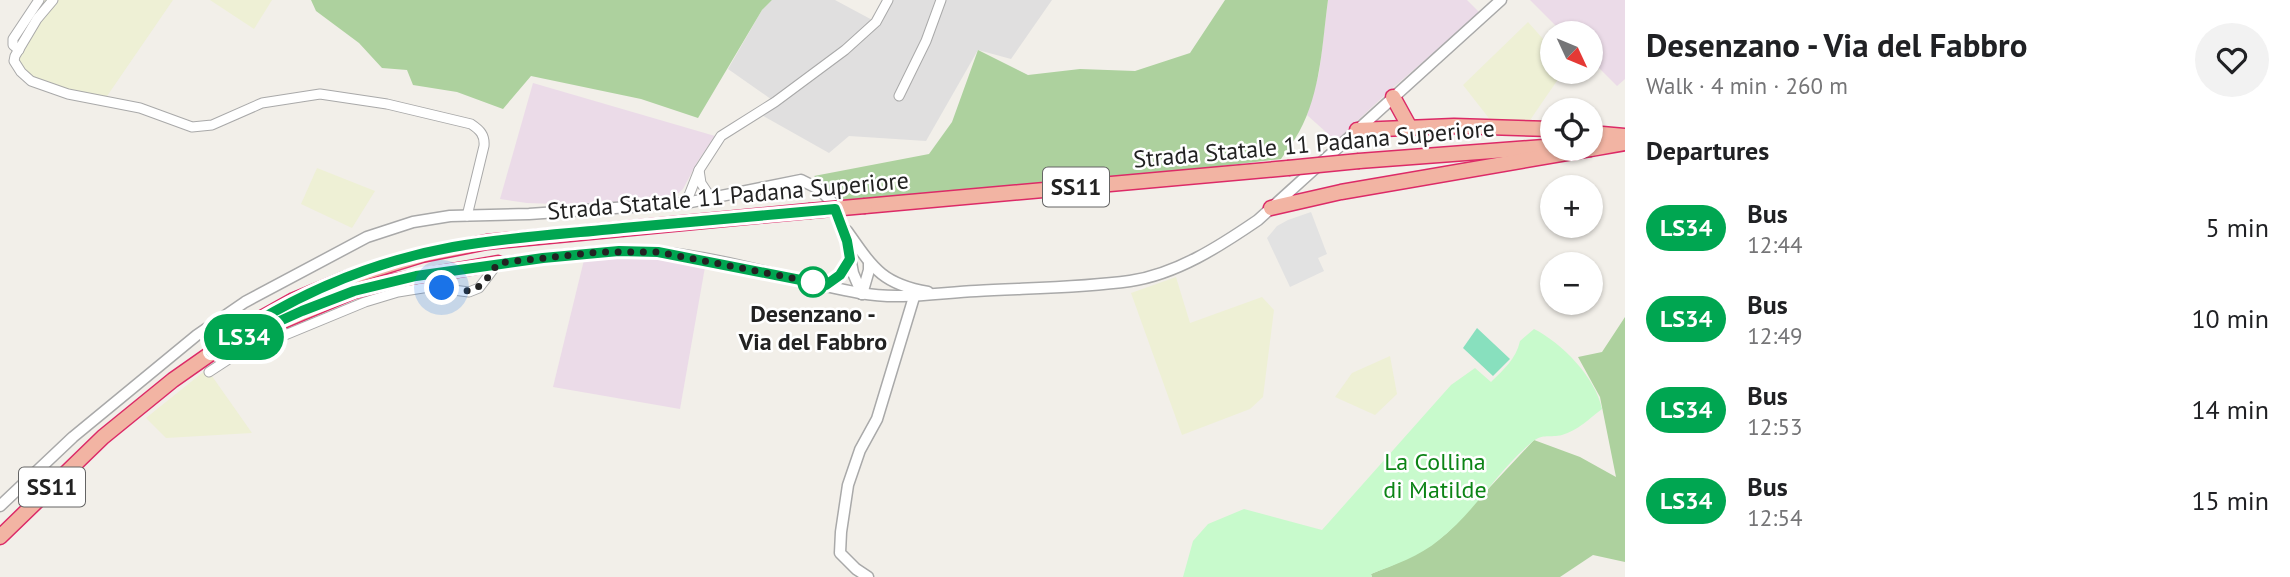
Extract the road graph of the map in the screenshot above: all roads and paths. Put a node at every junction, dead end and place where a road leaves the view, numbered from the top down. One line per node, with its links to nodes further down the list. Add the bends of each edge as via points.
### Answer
1 (39, 0): 6 (street, via 13,39)
2 (53, 0): 6 (street)
3 (888, 0): 17 (street, via 876,22 845,50 721,136)
4 (941, 0): 7 (street)
5 (1501, 0): 8 (street)
6 (19, 50): 21 (street, via 14,61 32,81 68,94 140,108 192,127 212,125 262,103 320,94 464,121 478,128 485,139)
7 (899, 96)
8 (1393, 97): 9 (highway); 11 (street)
9 (1409, 126): 10 (highway); 11 (highway)
10 (1540, 128)
11 (1357, 130): 20 (street)
12 (1603, 135): 13 (highway)
13 (1625, 140): 14 (highway)
14 (1603, 144)
15 (1540, 147): 30 (highway, Strada Statale 11 Padana Superiore / SS11, bridge, via 809,211 450,248 370,269 318,289 260,319)
16 (1540, 156): 20 (highway)
17 (699, 170): 18 (street); 19 (street)
18 (711, 198): 19 (street); 22 (street, via 801,180 827,196)
19 (686, 203): 21 (street)
20 (1271, 208): 27 (street, via 1217,248 1132,281)
21 (467, 216): 33 (street, via 413,222 367,237 245,302 197,335 73,437)
22 (841, 223): 23 (street); 24 (street)
23 (850, 259): 26 (street, via 840,275); 28 (street)
24 (869, 262): 27 (street, via 893,282); 28 (street)
25 (498, 263): 26 (street, via 600,252 658,252); 30 (highway, via 354,291); 31 (street, via 479,288 469,292 429,287 365,302 232,357)
26 (826, 285): 28 (street)
27 (938, 293): 29 (street)
28 (862, 294): 29 (street)
29 (914, 297): 37 (street, via 877,419 848,485 840,553)
30 (211, 352): 32 (highway, Strada Statale 11 Padana Superiore / SS11)
31 (209, 372)
32 (103, 437): 34 (highway, via 65,464); 35 (highway, Strada Statale 11 Padana Superiore / SS11); 36 (highway)
33 (0, 506)
34 (0, 526)
35 (0, 537)
36 (0, 550)
37 (868, 577)

